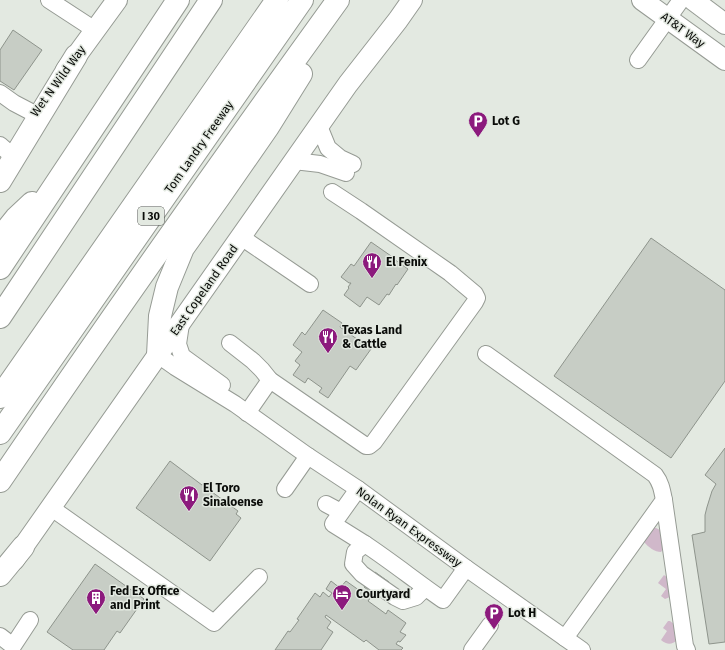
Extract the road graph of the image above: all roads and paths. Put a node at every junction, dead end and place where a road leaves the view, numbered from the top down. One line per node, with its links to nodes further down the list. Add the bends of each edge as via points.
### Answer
1 (117, 0): 15 (main road, Wet N Wild Way)
2 (178, 0): 24 (highway)
3 (211, 0): 31 (highway)
4 (277, 0): 37 (highway, I 30)
5 (302, 0): 39 (highway, Tom Landry Freeway / I 30)
6 (338, 0): 41 (highway, via 244,130)
7 (342, 0): 34 (highway, via 272,121 183,248 167,287 160,316)
8 (412, 0): 21 (main road, East Copeland Road)
9 (642, 0): 13 (main road, AT&T Way)
10 (681, 0): 13 (street)
11 (693, 0): 14 (main road)
12 (55, 2): 15 (street)
13 (668, 18): 17 (street); 18 (main road, AT&T Way)
14 (725, 24)
15 (95, 30): 16 (main road, Wet N Wild Way)
16 (76, 56): 20 (main road, Wet N Wild Way); 25 (highway)
17 (638, 60)
18 (725, 60)
19 (0, 93): 20 (street)
20 (35, 114): 22 (main road, Wet N Wild Way)
21 (319, 126): 23 (main road, East Copeland Road); 23 (street, via 328,148 350,169)
22 (3, 153)
23 (294, 161): 27 (main road, East Copeland Road)
24 (63, 174): 28 (highway, via 16,218); 29 (highway)
25 (0, 181)
26 (332, 192): 36 (street, via 450,273 477,298 370,446 366,446)
27 (241, 237): 30 (street); 32 (main road, East Copeland Road)
28 (0, 238)
29 (0, 268)
30 (310, 284)
31 (0, 316)
32 (182, 320): 34 (main road, East Copeland Road); 38 (street, Nolan Ryan Expressway, via 178,344 182,356 225,387)
33 (230, 343): 36 (street, via 253,361)
34 (158, 354): 38 (street, Nolan Ryan Expressway); 46 (main road, East Copeland Road)
35 (486, 354): 44 (street, via 655,475)
36 (270, 380): 38 (street)
37 (0, 397)
38 (241, 409): 40 (street, Nolan Ryan Expressway)
39 (0, 433)
40 (308, 456): 42 (street); 43 (street, Nolan Ryan Expressway)
41 (0, 481)
42 (285, 488)
43 (358, 489): 47 (street); 50 (street, Nolan Ryan Expressway)
44 (664, 500): 58 (street); 59 (street)
45 (326, 504): 47 (street)
46 (50, 508): 49 (main road, East Copeland Road); 52 (street, via 214,623)
47 (341, 512): 48 (street, via 332,524)
48 (365, 544): 54 (street); 54 (street, via 355,552 353,564 362,574 404,601 416,597)
49 (23, 547): 51 (highway); 53 (main road, East Copeland Road)
50 (466, 568): 54 (street, via 443,600); 58 (street, Nolan Ryan Expressway)
51 (0, 575)
52 (259, 577)
53 (0, 582)
54 (425, 588)
55 (30, 620): 57 (street, via 13,646)
56 (490, 625): 60 (street)
57 (0, 636)
58 (565, 638): 61 (street, Nolan Ryan Expressway)
59 (686, 643): 62 (street)
60 (472, 650)
61 (582, 650)
62 (673, 650)

